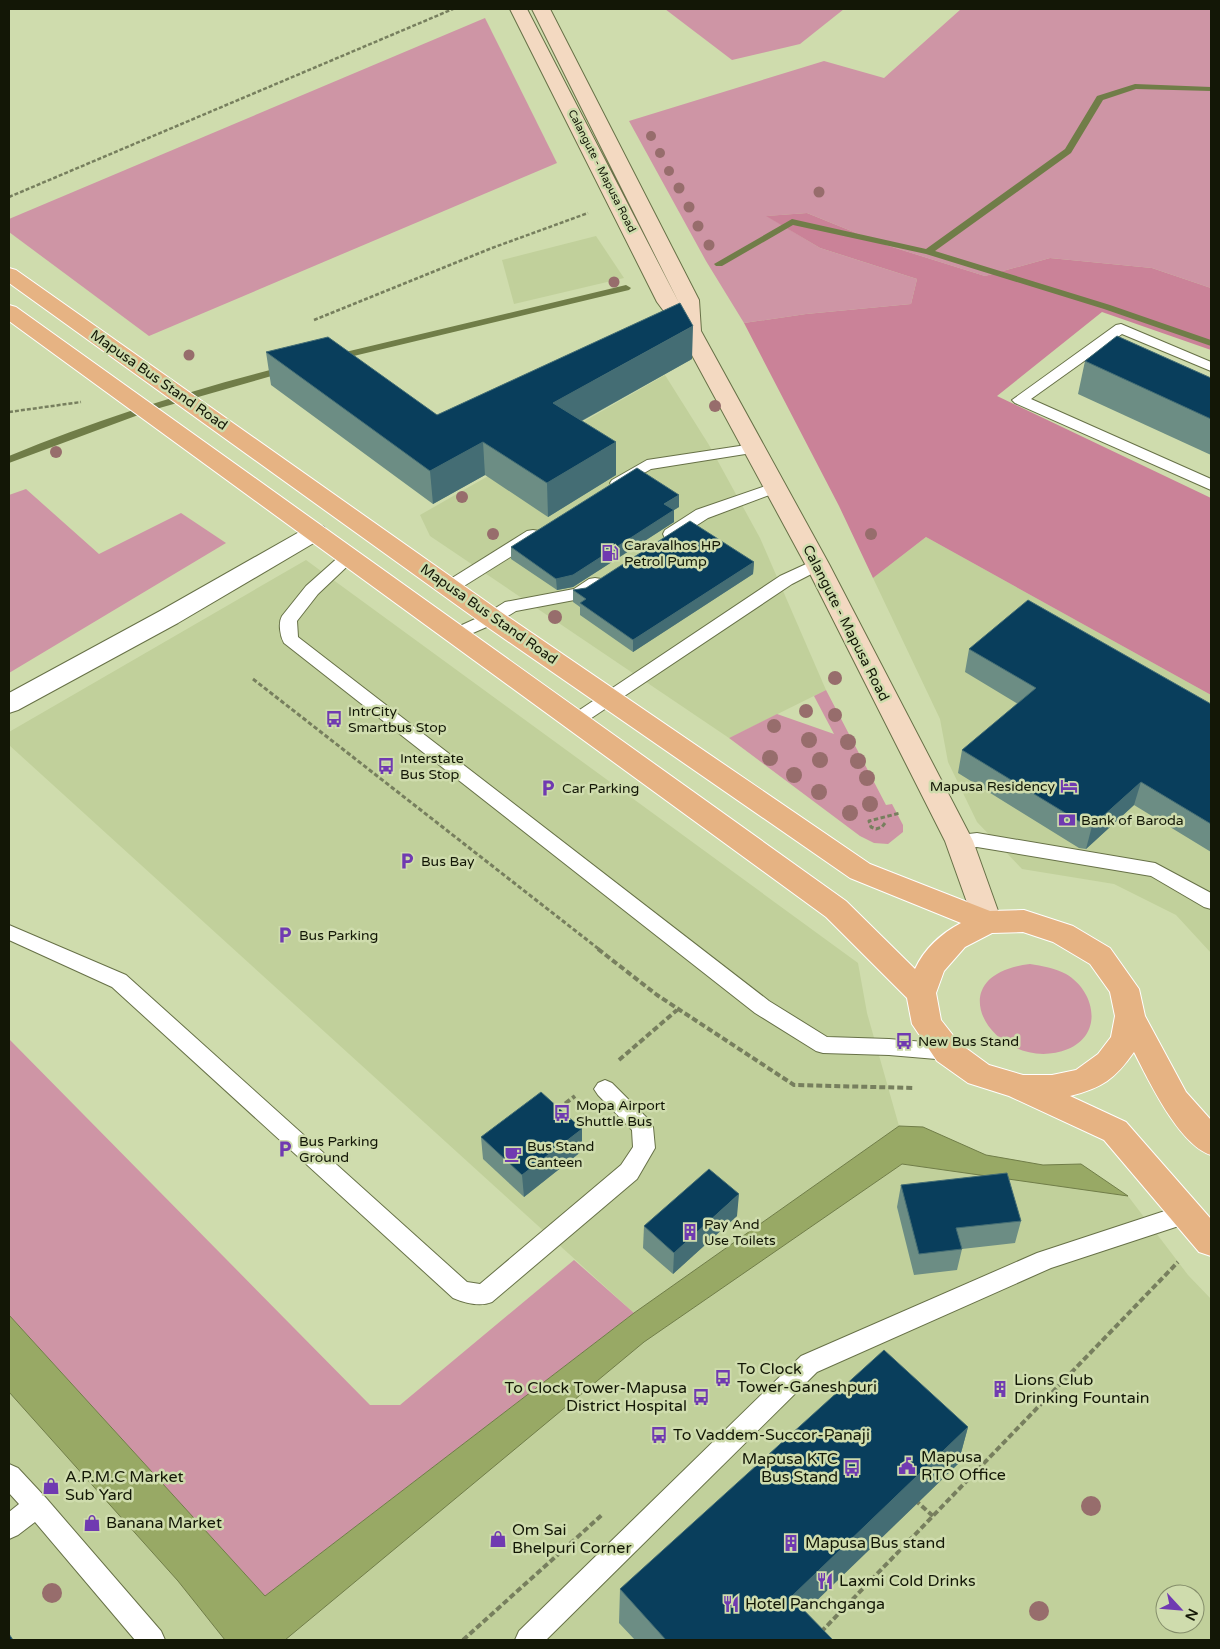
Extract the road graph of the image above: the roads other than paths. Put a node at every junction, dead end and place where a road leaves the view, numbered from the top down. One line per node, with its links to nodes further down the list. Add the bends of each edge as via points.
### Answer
1 (518, 9): 5 (main road, Calangute - Mapusa Road, via 667,302)
2 (541, 9): 5 (main road, Calangute - Mapusa Road, via 689,300)
3 (9, 274): 17 (main road, Mapusa Bus Stand Road)
4 (9, 311): 12 (main road)
5 (690, 331): 7 (main road, Calangute - Mapusa Road)
6 (1211, 367): 8 (lane, via 1121,328 1020,400)
7 (753, 449): 9 (main road, Calangute - Mapusa Road); 10 (lane, via 647,465)
8 (1211, 485)
9 (774, 488): 13 (lane, via 702,514); 15 (main road, Calangute - Mapusa Road)
10 (606, 490)
11 (548, 525): 17 (lane)
12 (316, 532): 14 (main road); 21 (street)
13 (661, 541)
14 (348, 558): 19 (main road); 29 (lane, via 312,590 288,620 290,639 762,1007 824,1044)
15 (817, 564): 20 (lane, via 786,580); 23 (main road, Calangute - Mapusa Road)
16 (612, 573): 18 (lane, via 579,594 511,606)
17 (450, 587): 18 (main road, Mapusa Bus Stand Road)
18 (492, 618): 19 (lane); 20 (main road, Mapusa Bus Stand Road)
19 (456, 634): 22 (main road)
20 (609, 698): 22 (lane); 25 (main road, Mapusa Bus Stand Road, via 860,871)
21 (9, 704)
22 (575, 721): 27 (main road, via 836,909)
23 (959, 840): 24 (lane, via 977,840 1155,870); 25 (main road, Calangute - Mapusa Road)
24 (1211, 902)
25 (988, 922): 27 (main road, via 955,939 931,966); 28 (main road, via 1024,921 1063,934 1100,956 1124,989)
26 (9, 932): 31 (lane, via 119,981 461,1291 484,1295 629,1172 644,1148 642,1127)
27 (921, 993): 29 (main road, via 927,1024)
28 (1130, 1016): 30 (main road, via 1125,1041 1110,1063 1085,1080 1052,1088); 32 (main road, via 1175,1101)
29 (948, 1052): 30 (main road, via 979,1074)
30 (1018, 1086): 33 (main road, via 1115,1131)
31 (605, 1089)
32 (1211, 1142)
33 (1200, 1230): 38 (lane, via 1045,1260 809,1364)
34 (9, 1476): 35 (lane)
35 (37, 1506): 36 (lane); 37 (lane)
36 (9, 1527)
37 (152, 1640)
38 (528, 1640)

